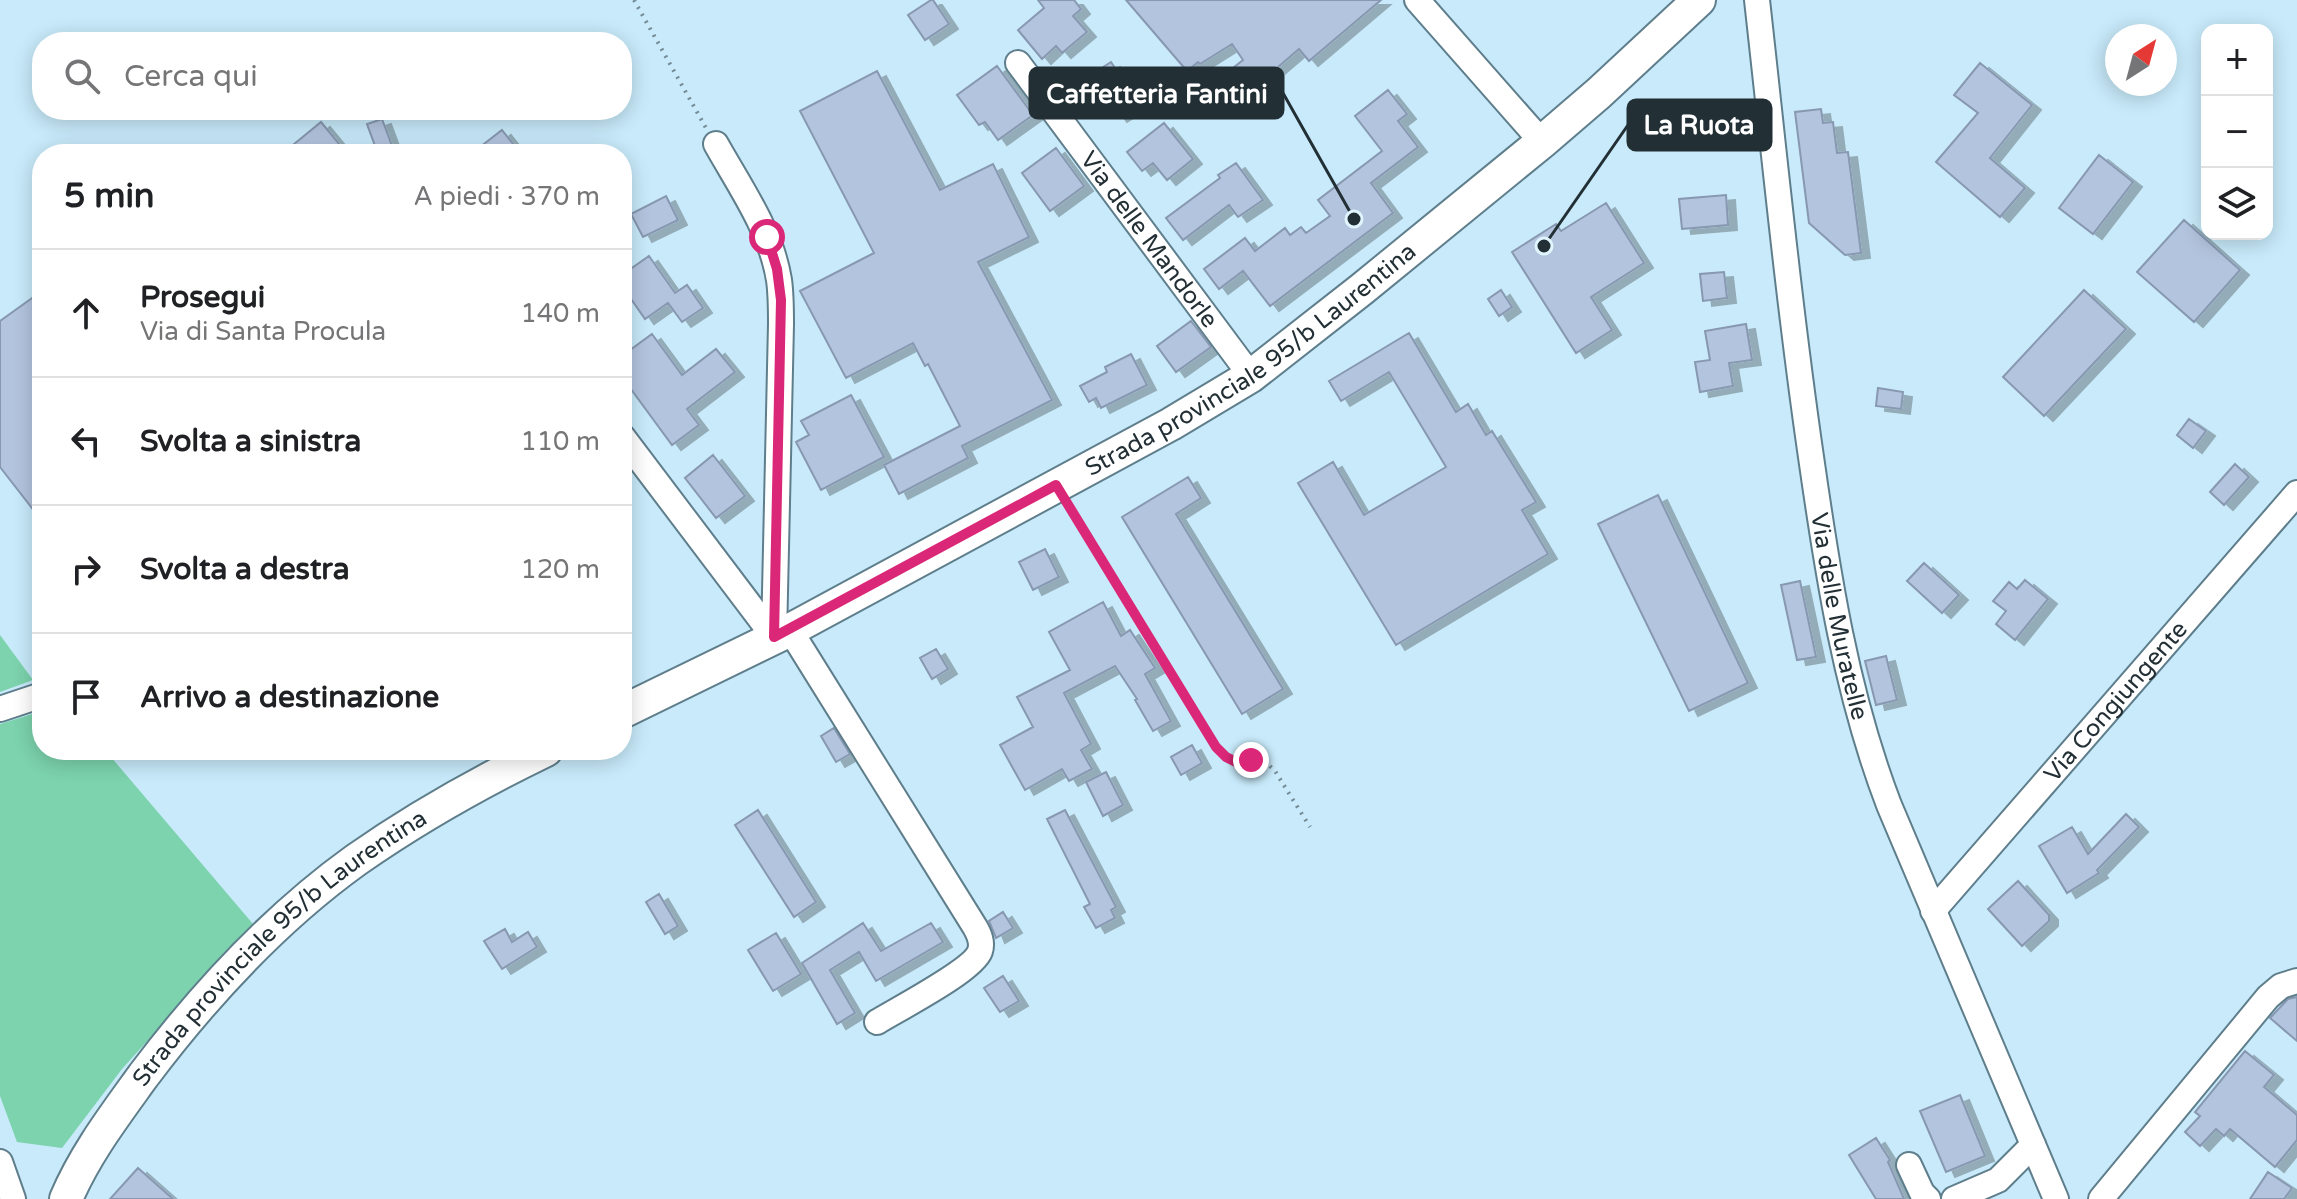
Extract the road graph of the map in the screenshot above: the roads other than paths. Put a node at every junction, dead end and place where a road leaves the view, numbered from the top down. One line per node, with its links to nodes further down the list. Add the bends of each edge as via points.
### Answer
1 (1417, 0): 5 (street)
2 (1699, 0): 5 (main road, Strada provinciale 95/b Laurentina)
3 (1757, 0): 15 (street, Via delle Muratelle, via 1798,368 1838,628 1869,750)
4 (1018, 63): 7 (street, Via delle Mandorle)
5 (1542, 142): 7 (main road, Strada provinciale 95/b Laurentina)
6 (716, 144): 10 (street, via 764,229 779,280)
7 (1251, 376): 10 (main road, Strada provinciale 95/b Laurentina)
8 (632, 448): 10 (street)
9 (2297, 493): 15 (street, Via Congiungente)
10 (782, 633): 12 (main road, Strada provinciale 95/b Laurentina); 17 (street, via 981,939 979,954 966,968)
11 (32, 698): 13 (street)
12 (632, 707)
13 (0, 709)
14 (528, 760): 22 (main road, Strada provinciale 95/b Laurentina, via 406,827 268,933 155,1061 106,1128)
15 (1933, 911): 18 (street, Via delle Muratelle)
16 (2297, 981): 26 (street, via 2274,991)
17 (877, 1022)
18 (2033, 1145): 24 (street, via 1998,1180); 25 (street, Via delle Muratelle)
19 (0, 1162): 21 (street)
20 (1909, 1165): 23 (street)
21 (13, 1199)
22 (66, 1199)
23 (1928, 1199)
24 (1954, 1199)
25 (2056, 1199)
26 (2101, 1199)

